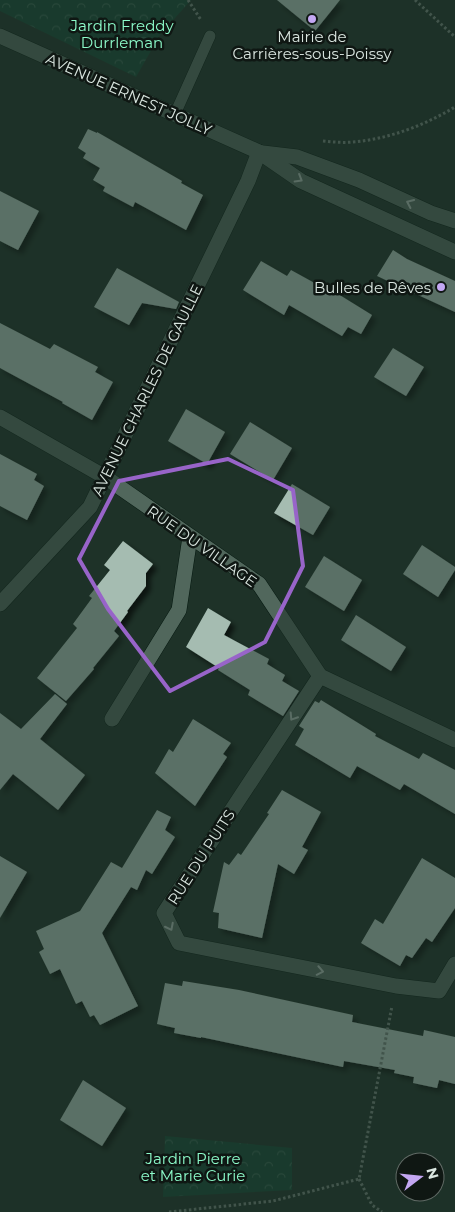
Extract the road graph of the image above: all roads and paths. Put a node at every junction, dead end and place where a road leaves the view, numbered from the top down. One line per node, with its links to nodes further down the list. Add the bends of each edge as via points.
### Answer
1 (415, 0): 4 (path)
2 (0, 36): 6 (street, AVENUE ERNEST JOLLY)
3 (210, 36): 6 (lane)
4 (455, 37)
5 (455, 107): 7 (path, via 417,126 387,136 353,142)
6 (175, 114): 8 (street, AVENUE ERNEST JOLLY)
7 (320, 141)
8 (259, 152): 9 (street, AVENUE ERNEST JOLLY, one-way to 8, via 297,157); 10 (street, AVENUE ERNEST JOLLY, one-way to 10, via 301,181); 12 (street, AVENUE CHARLES DE GAULLE, via 245,189)
9 (455, 221)
10 (455, 252)
11 (0, 417): 12 (street, RUE DU VILLAGE)
12 (105, 477): 13 (street, RUE DU VILLAGE); 14 (street, AVENUE CHARLES DE GAULLE, via 90,507)
13 (190, 537): 15 (street, RUE DU VILLAGE, via 259,584); 16 (street, via 179,610)
14 (0, 604)
15 (320, 676): 17 (street); 19 (street, RUE DU PUITS, one-way to 19, via 164,913 179,943)
16 (112, 719)
17 (455, 740)
18 (455, 964): 19 (street, RUE DU PUITS, via 439,991)
19 (396, 986): 20 (path)
20 (358, 1179): 21 (path, via 273,1201); 22 (path, via 372,1205)
21 (169, 1212)
22 (382, 1212)

